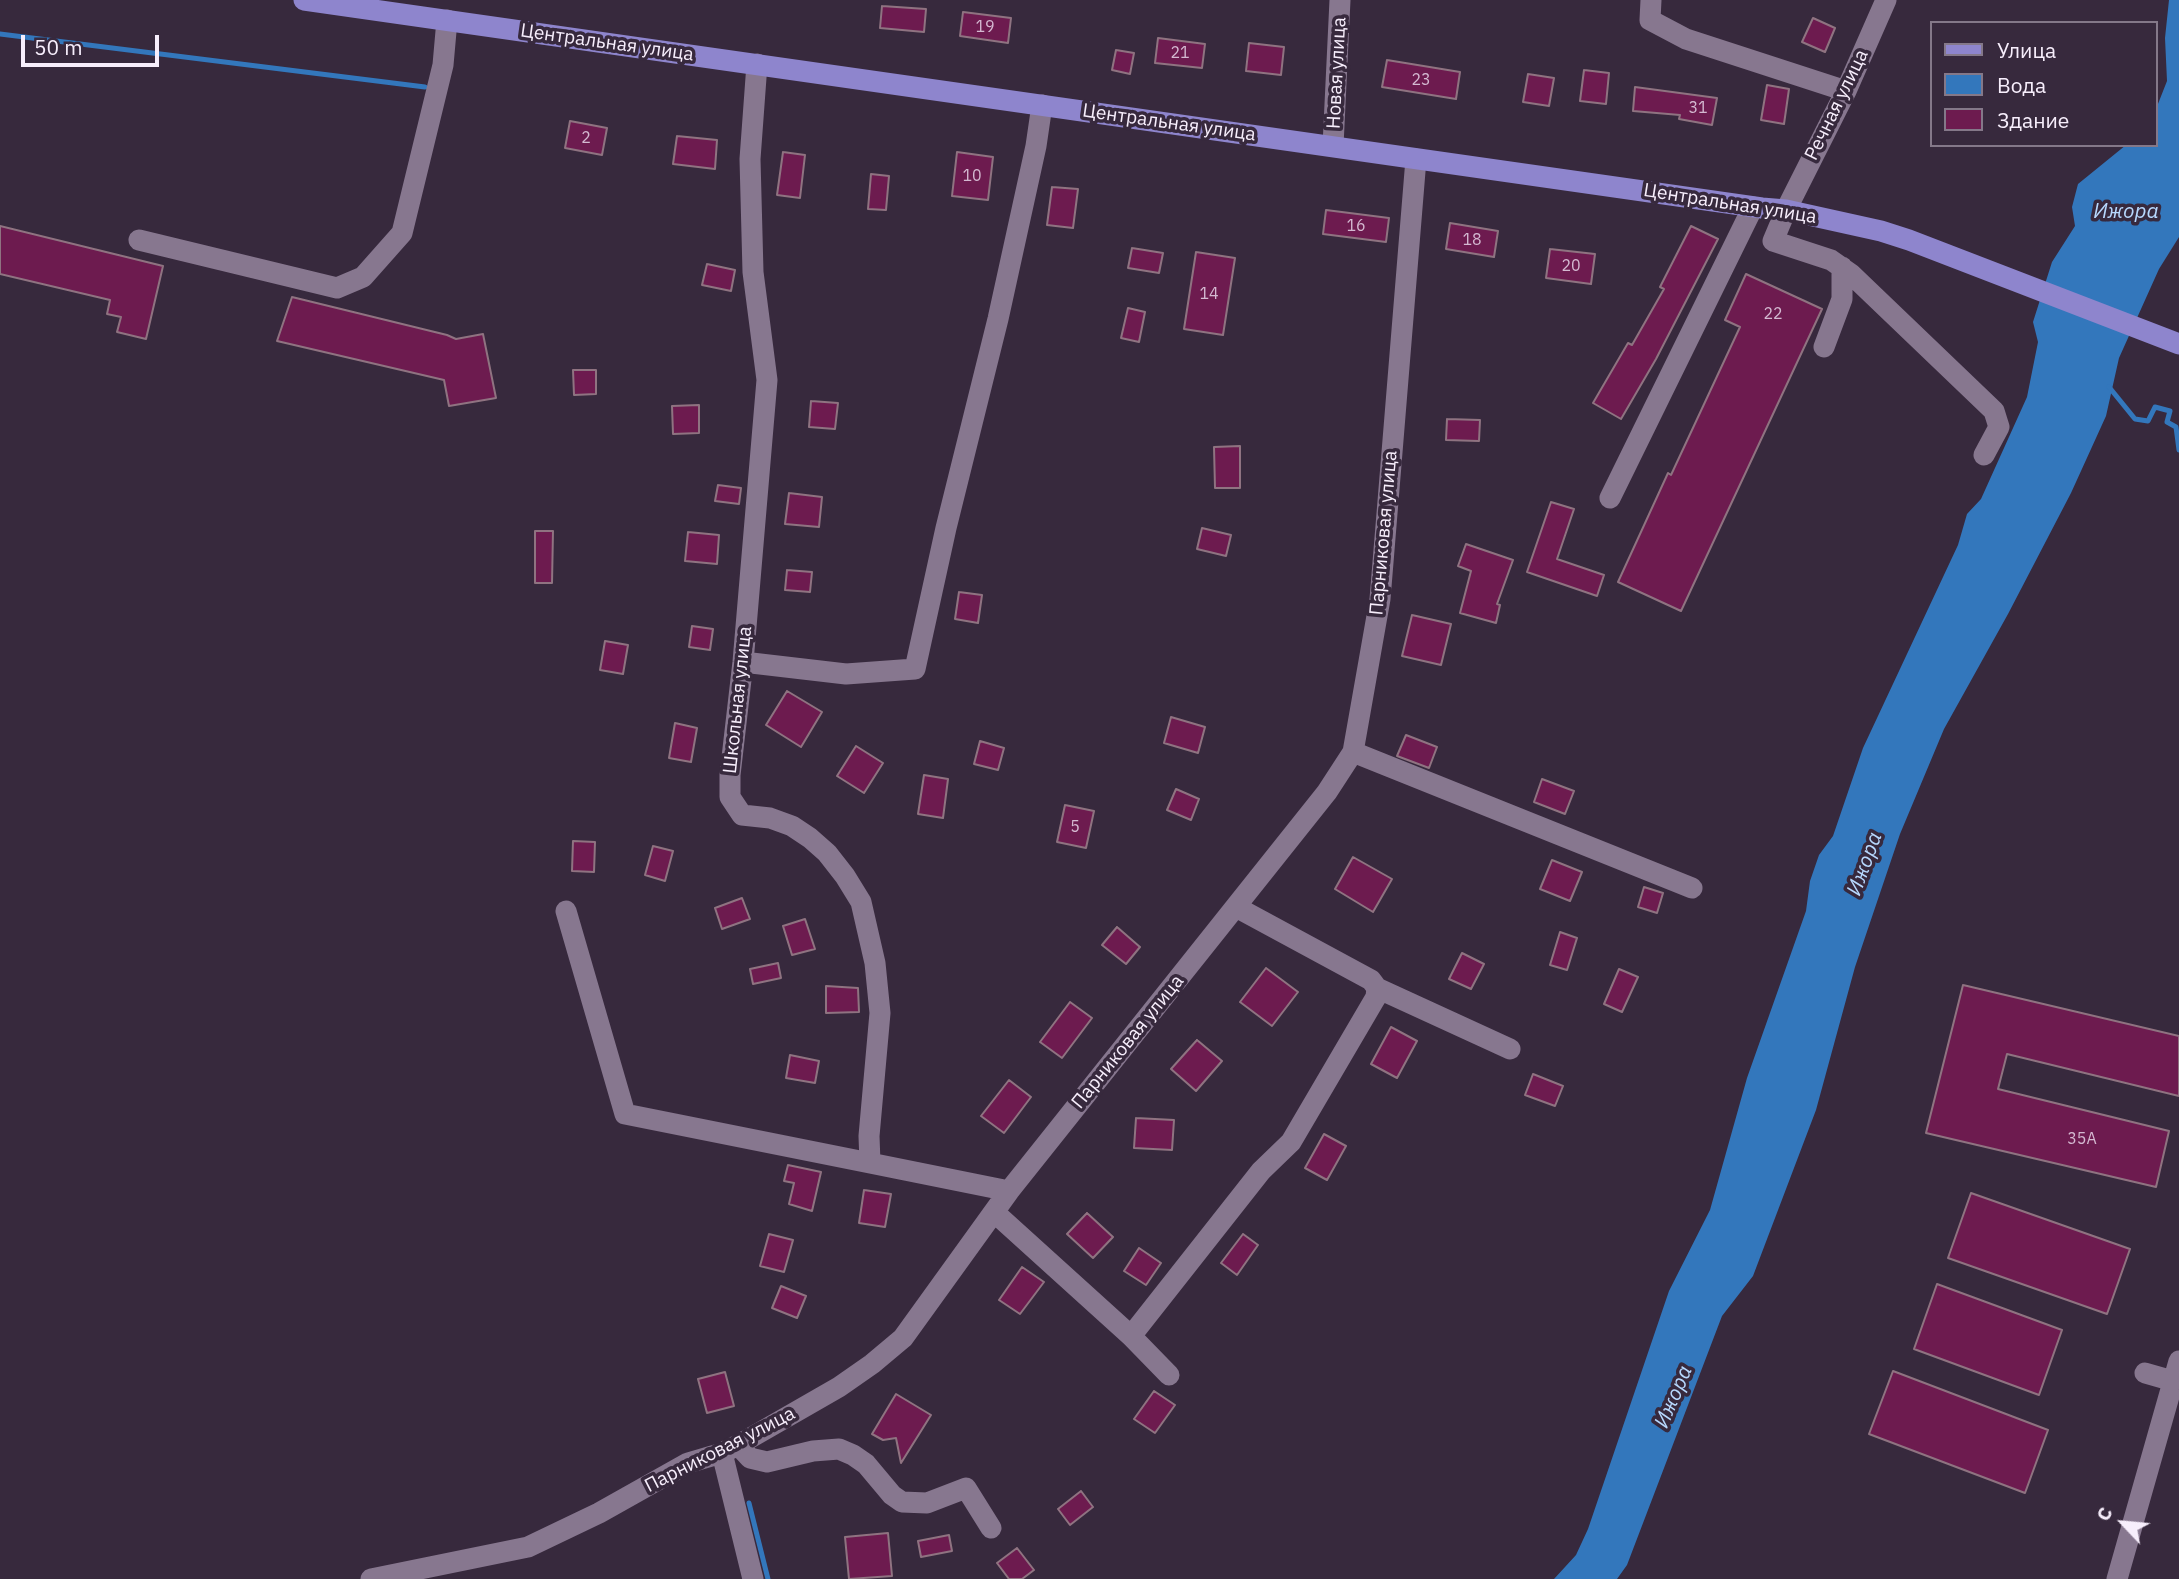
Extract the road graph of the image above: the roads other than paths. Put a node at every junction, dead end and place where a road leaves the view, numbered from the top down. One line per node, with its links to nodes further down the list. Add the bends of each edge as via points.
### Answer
1 (304, 0): 5 (main road, Центральная улица)
2 (1340, 0): 9 (street, Новая улица)
3 (1651, 0): 7 (street, via 1650,20 1686,39)
4 (1886, 0): 7 (street, Речная улица)
5 (447, 20): 6 (main road, Центральная улица); 13 (street, via 443,65 402,233 363,277 337,288)
6 (757, 64): 8 (main road, Центральная улица); 19 (street, Школьная улица, via 750,159 753,272 767,380)
7 (1846, 91): 12 (street, Речная улица)
8 (1042, 105): 9 (main road, Центральная улица); 19 (street, via 998,318 915,669 846,674)
9 (1333, 146): 10 (main road, Центральная улица)
10 (1416, 159): 11 (main road, Центральная улица); 20 (street, Парниковая улица, via 1380,599)
11 (1753, 207): 12 (main road, Центральная улица); 18 (street)
12 (1786, 210): 14 (street, Речная улица, via 1773,241); 15 (main road, Центральная улица, via 1881,231)
13 (139, 240)
14 (1842, 267): 16 (street, via 1842,299); 17 (street, via 1994,411 1999,427)
15 (2170, 340)
16 (1824, 347)
17 (1984, 455)
18 (1610, 498)
19 (743, 662): 26 (street, Школьная улица, via 730,797 742,816 770,818 792,826 827,853 861,902 869,932 880,1013)
20 (1353, 751): 21 (street); 22 (street, Парниковая улица, via 1320,802)
21 (1692, 888)
22 (1236, 907): 24 (street, via 1371,980); 27 (street, Парниковая улица)
23 (566, 911): 26 (street, via 625,1114)
24 (1377, 988): 25 (street); 29 (street, via 1376,997 1291,1142 1253,1181)
25 (1510, 1049)
26 (870, 1163): 27 (street)
27 (1009, 1191): 28 (street, Парниковая улица)
28 (994, 1212): 29 (street); 33 (street, Парниковая улица, via 902,1338 839,1387)
29 (1131, 1336): 32 (street)
30 (2176, 1371): 31 (street); 37 (street)
31 (2145, 1373)
32 (1169, 1374)
33 (730, 1449): 34 (street, via 767,1462 839,1449 866,1464 902,1502 927,1503 965,1488); 35 (street, Парниковая улица, via 688,1463 528,1547); 36 (street)
34 (991, 1528)
35 (371, 1579)
36 (753, 1579)
37 (2117, 1579)

